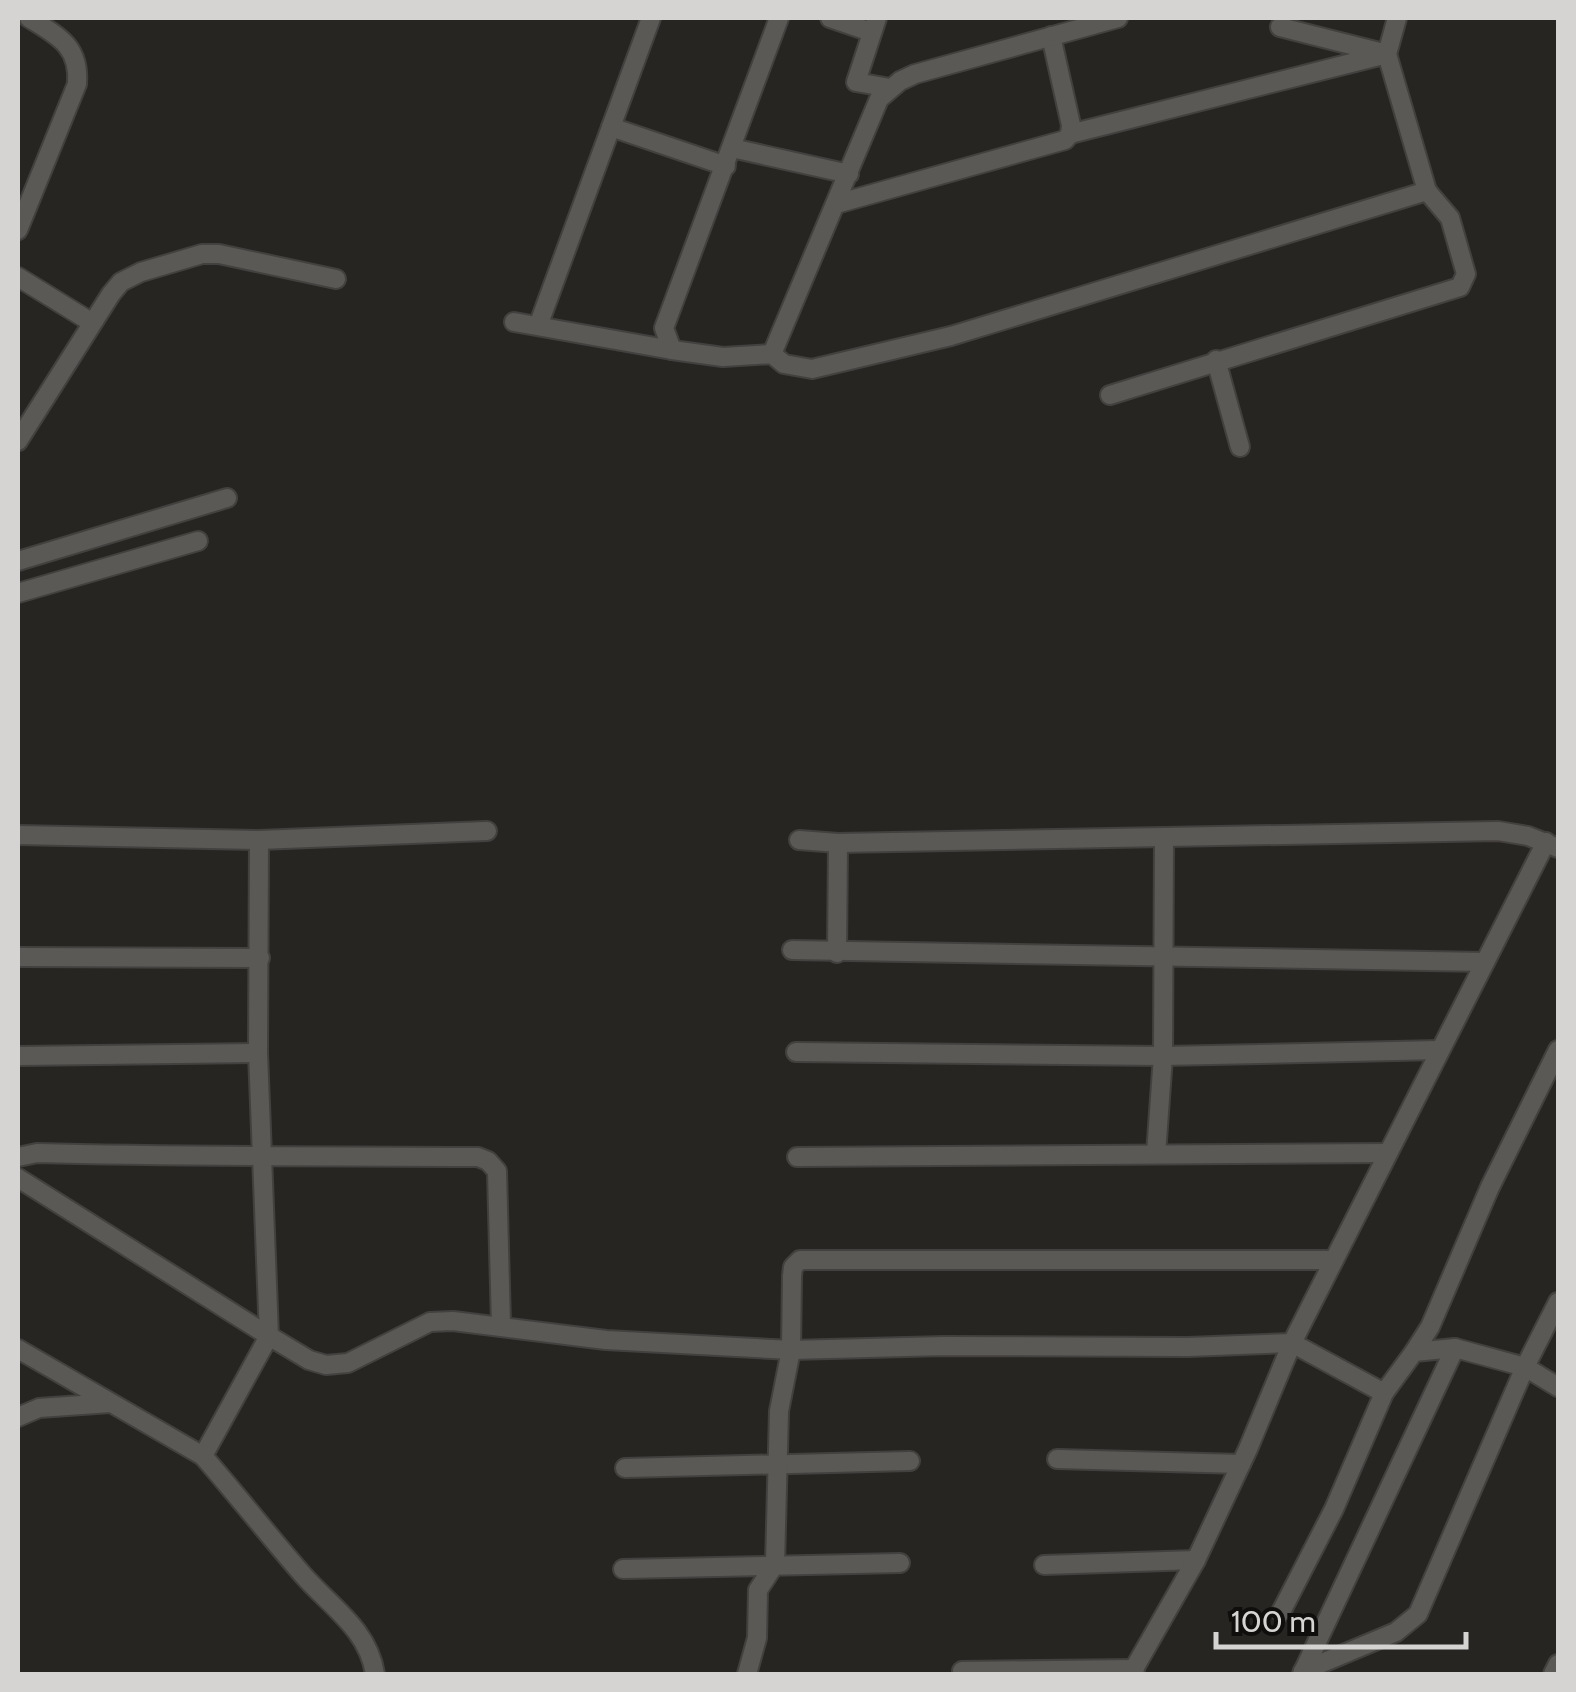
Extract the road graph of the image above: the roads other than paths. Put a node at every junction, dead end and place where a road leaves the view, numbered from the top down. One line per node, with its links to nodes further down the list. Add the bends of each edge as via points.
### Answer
1 (32, 18): 18 (street, via 66,43 78,67 77,84)
2 (651, 18): 12 (street)
3 (779, 18): 14 (street)
4 (830, 18): 8 (street)
5 (1118, 18): 9 (street)
6 (1397, 18): 10 (street)
7 (1276, 21): 10 (street)
8 (874, 25): 11 (street, via 856,82)
9 (1051, 36): 11 (street, via 915,74); 13 (street)
10 (1387, 54): 13 (street); 16 (street)
11 (890, 88): 15 (street)
12 (611, 127): 14 (street); 21 (street)
13 (1070, 134): 17 (street, via 1058,144)
14 (729, 157): 15 (street); 24 (street, via 664,328)
15 (849, 174): 17 (street)
16 (1427, 191): 25 (street, via 951,336 812,368 784,364); 26 (street, via 1450,218 1466,274 1460,287)
17 (836, 204): 25 (street)
18 (18, 230)
19 (18, 277): 22 (street)
20 (336, 279): 22 (street, via 202,254 122,282)
21 (541, 318)
22 (91, 322): 28 (street)
23 (514, 322): 24 (street)
24 (672, 350): 25 (street)
25 (772, 354)
26 (1216, 360): 27 (street); 29 (street)
27 (1110, 395)
28 (18, 441)
29 (1240, 447)
30 (227, 498): 32 (street)
31 (198, 541): 33 (street)
32 (18, 561)
33 (18, 593)
34 (486, 831): 37 (street)
35 (18, 835): 37 (street)
36 (1164, 836): 39 (street); 40 (street, via 1498,832); 43 (street)
37 (259, 840): 45 (street)
38 (798, 840): 39 (street)
39 (838, 844): 42 (street)
40 (1552, 845): 46 (street)
41 (792, 950): 42 (street)
42 (838, 952): 43 (street)
43 (1162, 957): 46 (street); 52 (street)
44 (18, 958): 45 (street)
45 (260, 958): 50 (street)
46 (1485, 962): 47 (street)
47 (1440, 1050): 52 (street); 53 (street)
48 (1558, 1050): 67 (street)
49 (796, 1052): 52 (street)
50 (258, 1053): 51 (street); 55 (street)
51 (18, 1056)
52 (1163, 1056): 54 (street)
53 (1388, 1153): 54 (street); 59 (street)
54 (1156, 1154): 57 (street)
55 (262, 1155): 56 (street); 61 (street, via 488,1161 499,1187); 62 (street)
56 (18, 1157)
57 (797, 1157)
58 (18, 1178): 62 (street)
59 (1334, 1260): 63 (street); 66 (street, via 800,1260 792,1276)
60 (1558, 1302): 68 (street)
61 (501, 1325): 62 (street, via 430,1322 348,1363 326,1365); 66 (street, via 606,1340)
62 (269, 1336): 73 (street)
63 (1292, 1344): 66 (street); 70 (street); 77 (street)
64 (1455, 1348): 67 (street); 68 (street); 88 (street)
65 (18, 1349): 71 (street)
66 (791, 1350): 76 (street)
67 (1414, 1352): 70 (street)
68 (1525, 1367): 69 (street); 88 (street, via 1418,1614 1396,1632)
69 (1558, 1387)
70 (1384, 1393): 84 (street)
71 (111, 1403): 72 (street, via 39,1408); 73 (street)
72 (18, 1416)
73 (203, 1456): 89 (street, via 346,1616)
74 (1057, 1459): 77 (street)
75 (910, 1461): 76 (street)
76 (778, 1462): 78 (street); 81 (street)
77 (1241, 1464): 79 (street)
78 (625, 1468)
79 (1196, 1560): 82 (street); 87 (street)
80 (900, 1563): 81 (street)
81 (776, 1564): 83 (street); 90 (street, via 758,1590 757,1638)
82 (1044, 1565)
83 (623, 1569)
84 (1281, 1612)
85 (1558, 1664): 91 (street)
86 (962, 1671): 87 (street)
87 (1133, 1672)
88 (1302, 1673)
89 (374, 1674)
90 (747, 1674)
91 (1553, 1674)

